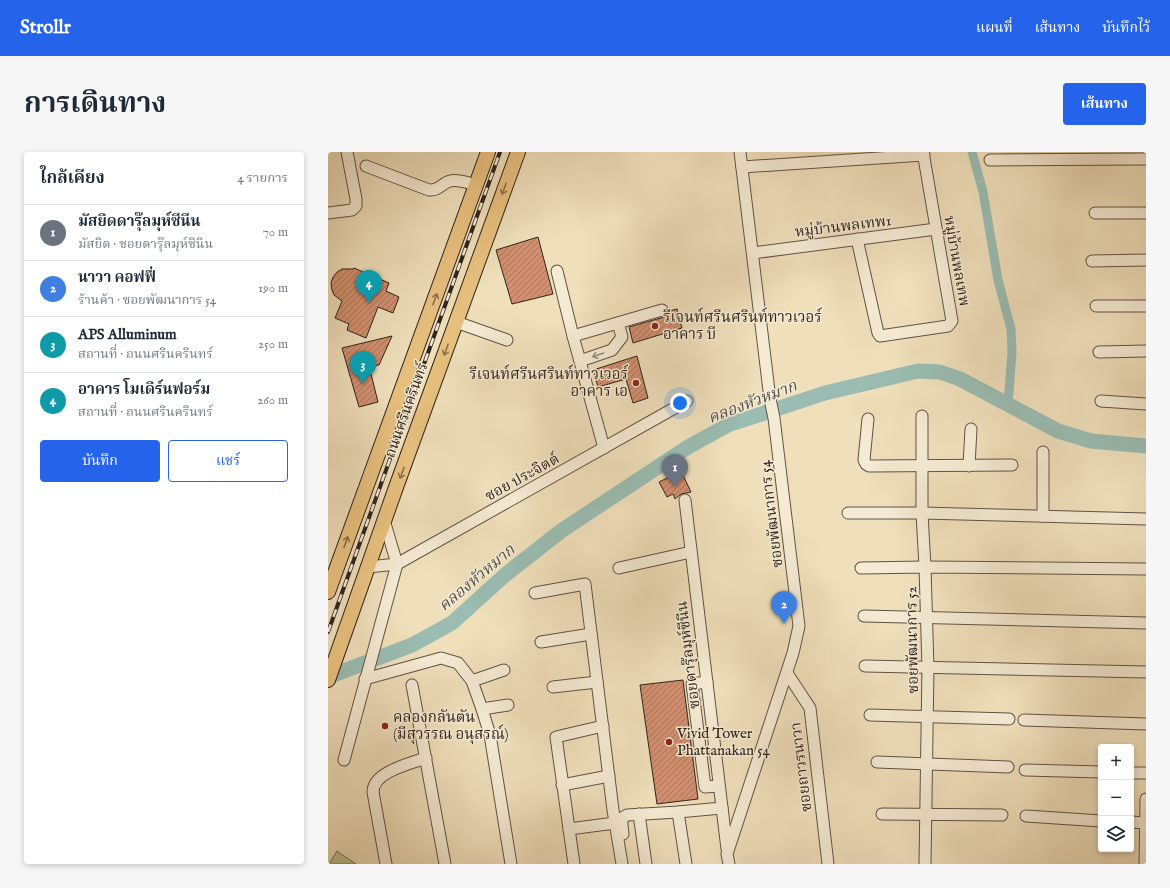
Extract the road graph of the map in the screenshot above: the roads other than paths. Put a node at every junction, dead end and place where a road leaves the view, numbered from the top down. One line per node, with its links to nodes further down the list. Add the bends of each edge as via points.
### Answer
1 (347, 152): 12 (street, via 355,208)
2 (488, 152): 11 (main road, ถนนศรีนครินทร์)
3 (518, 152): 24 (main road, ถนนศรีนครินทร์, one-way to 24)
4 (740, 152): 10 (street, ซอยพัฒนาการ 54)
5 (924, 153): 10 (street); 15 (street, หมู่บ้านพลเทพ)
6 (1088, 156): 7 (street); 8 (street)
7 (1146, 159)
8 (990, 160)
9 (366, 166): 11 (street, via 429,190 436,190 452,180)
10 (742, 167): 17 (street, ซอยพัฒนาการ 54)
11 (476, 186): 55 (main road, ถนนศรีนครินทร์, one-way to 11)
12 (328, 213)
13 (1095, 213): 14 (street)
14 (1146, 213)
15 (936, 229): 16 (street, หมู่บ้านพลเทพ1); 16 (street, หมู่บ้านพลเทพ, via 952,322 948,326 883,336 878,333)
16 (857, 239): 17 (street, หมู่บ้านพลเทพ1)
17 (753, 252): 67 (street, ซอยพัฒนาการ 54, via 799,626)
18 (1146, 260): 19 (street)
19 (1092, 261)
20 (557, 271): 26 (street)
21 (1096, 306): 22 (street)
22 (1146, 306)
23 (662, 310): 25 (street)
24 (456, 322): 27 (street); 47 (main road, ถนนศรีนครินทร์, one-way to 47)
25 (618, 323): 26 (street); 30 (street, one-way to 30, via 622,336 612,350)
26 (573, 336): 30 (street)
27 (507, 340)
28 (1146, 351): 29 (street)
29 (1099, 352)
30 (580, 361): 37 (street)
31 (686, 401): 37 (street, ซอย ประจิตต์)
32 (1101, 401): 33 (street)
33 (1146, 404)
34 (922, 416): 40 (street, ซอยพัฒนาการ 52)
35 (868, 419): 40 (street, via 864,460 866,464)
36 (972, 429): 41 (street)
37 (604, 448): 49 (street, ซอย ประจิตต์)
38 (1043, 452): 45 (street)
39 (1012, 465): 41 (street)
40 (922, 466): 41 (street); 43 (street, ซอยพัฒนาการ 52)
41 (969, 466)
42 (685, 500): 48 (street, ซอยดารุ๊ลมุห์ซีนีน)
43 (922, 512): 44 (street); 45 (street); 51 (street, ซอยพัฒนาการ 52)
44 (848, 513)
45 (1043, 516): 46 (street)
46 (1146, 519)
47 (384, 520): 49 (street); 50 (main road, ถนนศรีนครินทร์)
48 (691, 552): 52 (street); 72 (street, ซอยดารุ๊ลมุห์ซีนีน)
49 (397, 564): 50 (street, ซอย ประจิตต์); 68 (street)
50 (368, 567): 62 (main road, ถนนศรีนครินทร์)
51 (925, 567): 53 (street); 54 (street); 58 (street, ซอยพัฒนาการ 52)
52 (619, 568)
53 (861, 568)
54 (1146, 569)
55 (329, 588)
56 (535, 593): 60 (street, via 585,584)
57 (864, 616): 58 (street)
58 (927, 618): 59 (street); 64 (street, ซอยพัฒนาการ 52)
59 (1146, 623)
60 (591, 634): 61 (street); 71 (street)
61 (541, 642)
62 (332, 658): 69 (main road, ถนนศรีนครินทร์)
63 (865, 666): 64 (street)
64 (928, 668): 66 (street); 78 (street, ซอยพัฒนาการ 52)
65 (504, 670): 70 (street)
66 (1146, 672)
67 (787, 673): 108 (street, ซอยพัฒนาการ 54); 117 (street, ซอยถาวรนาวา, via 810,708)
68 (367, 674): 70 (street, via 441,658 458,663); 84 (street)
69 (328, 680)
70 (472, 682): 76 (street)
71 (597, 682): 74 (street); 82 (street)
72 (707, 682): 94 (street, ซอยดารุ๊ลมุห์ซีนีน); 94 (street, via 692,684 705,787)
73 (412, 685): 83 (street)
74 (553, 687)
75 (508, 705): 76 (street)
76 (482, 709): 111 (street, via 490,734)
77 (870, 715): 78 (street)
78 (927, 717): 79 (street); 86 (street, ซอยพัฒนาการ 52)
79 (1009, 719)
80 (1024, 720): 81 (street)
81 (1146, 724)
82 (602, 726): 92 (street); 93 (street, via 556,737)
83 (426, 758): 109 (street, via 384,774 374,784 372,792); 110 (street)
84 (344, 760)
85 (877, 762): 86 (street)
86 (926, 764): 87 (street); 100 (street, ซอยพัฒนาการ 52)
87 (1008, 767)
88 (1024, 770): 89 (street)
89 (1098, 772)
90 (1134, 773): 91 (street)
91 (1146, 773)
92 (609, 776): 93 (street); 105 (street)
93 (562, 784): 107 (street)
94 (719, 786): 96 (street, ซอยดารุ๊ลมุห์ซีนีน)
95 (1146, 799): 106 (street)
96 (722, 808): 97 (street); 108 (street, ซอยดารุ๊ลมุห์ซีนีน)
97 (678, 812): 98 (street); 116 (street)
98 (640, 814): 114 (street, via 622,818); 115 (street)
99 (882, 814): 100 (street)
100 (926, 814): 101 (street); 118 (street, ซอยพัฒนาการ 52)
101 (1002, 815)
102 (1026, 816): 103 (street)
103 (1098, 821)
104 (1134, 822): 106 (street)
105 (615, 823): 107 (street); 113 (street)
106 (1146, 823): 119 (street)
107 (569, 830): 112 (street)
108 (728, 859)
109 (386, 864)
110 (445, 864)
111 (511, 864)
112 (574, 864)
113 (622, 864)
114 (628, 864)
115 (646, 864)
116 (686, 864)
117 (828, 864)
118 (925, 864)
119 (1145, 864)

